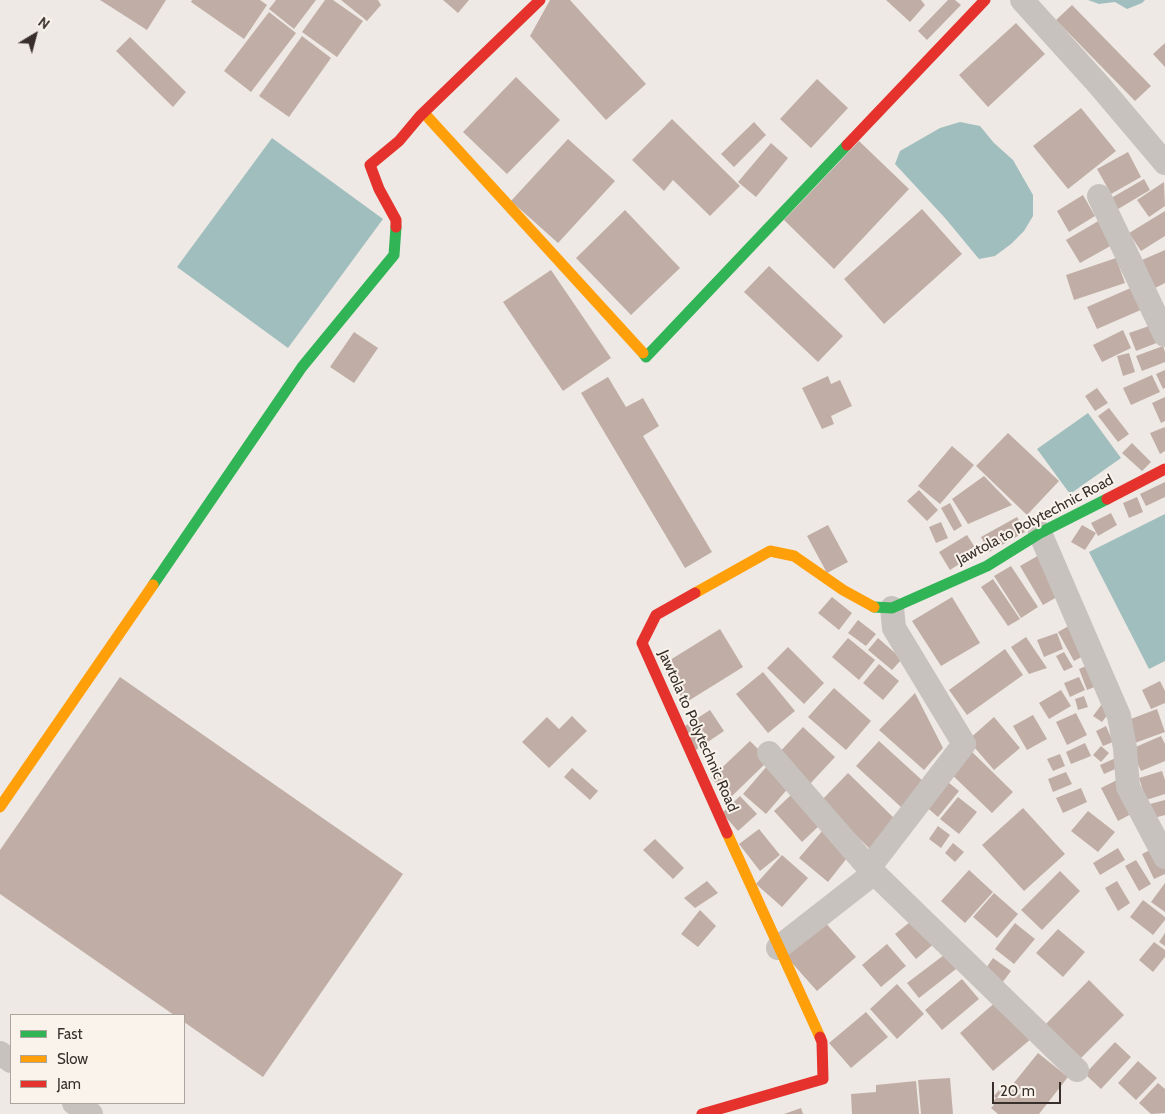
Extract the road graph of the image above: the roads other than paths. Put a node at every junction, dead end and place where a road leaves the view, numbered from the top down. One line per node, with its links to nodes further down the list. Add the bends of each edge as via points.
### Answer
1 (540, 0): 4 (street)
2 (985, 0): 4 (street, via 646,357)
3 (1022, 0): 5 (street)
4 (424, 113): 12 (street, via 370,165 396,220 394,255 302,367)
5 (1165, 163)
6 (1100, 196): 7 (street)
7 (1165, 335)
8 (1165, 469): 9 (street, Jawtola to Polytechnic Road)
9 (1040, 533): 10 (street, Jawtola to Polytechnic Road, via 987,566); 13 (street, via 1119,716 1128,787)
10 (892, 608): 14 (street, via 894,628 964,744); 15 (street, Jawtola to Polytechnic Road, via 872,607 794,556 770,551 656,614 642,643)
11 (769, 752): 14 (street)
12 (0, 807)
13 (1165, 857)
14 (872, 871): 15 (street); 16 (street)
15 (778, 948): 19 (street, Jawtola to Polytechnic Road, via 822,1042 823,1079)
16 (1077, 1070)
17 (76, 1104): 18 (street)
18 (91, 1114)
19 (702, 1114)

